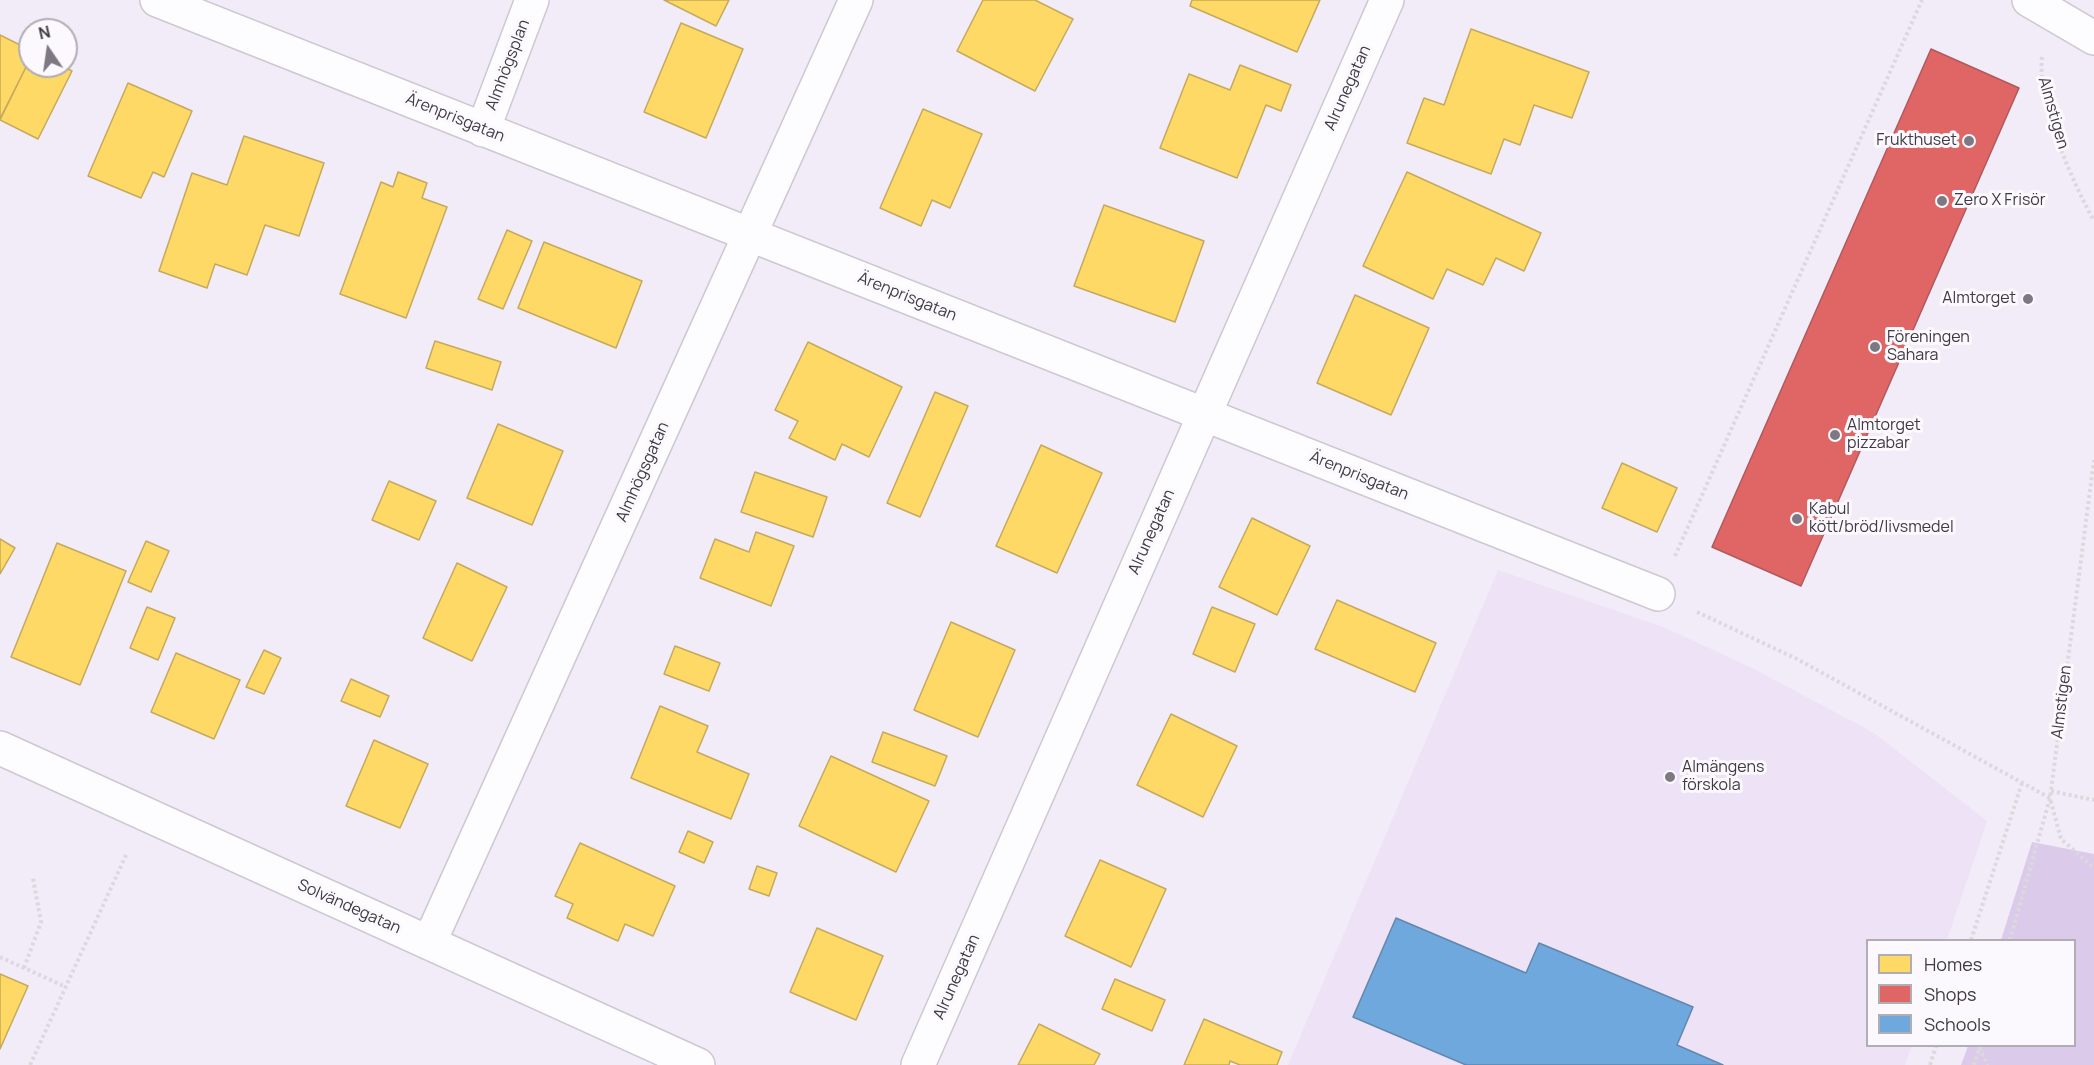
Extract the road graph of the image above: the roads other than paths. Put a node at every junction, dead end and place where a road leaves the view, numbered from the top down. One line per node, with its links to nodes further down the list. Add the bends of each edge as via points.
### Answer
1 (157, 0): 7 (street, Ärenprisgatan)
2 (532, 0): 7 (street, Almhögsplan)
3 (856, 0): 8 (street, Almhögsgatan)
4 (1387, 0): 9 (street, Alrunegatan)
5 (2038, 6): 6 (street)
6 (2094, 38)
7 (483, 130): 8 (street, Ärenprisgatan)
8 (750, 235): 9 (street, Ärenprisgatan); 12 (street, Almhögsgatan)
9 (1204, 415): 10 (street, Ärenprisgatan); 14 (street, Alrunegatan)
10 (1658, 594)
11 (0, 748): 12 (street, Solvändegatan)
12 (429, 943): 13 (street, Solvändegatan)
13 (698, 1065)
14 (918, 1065)

